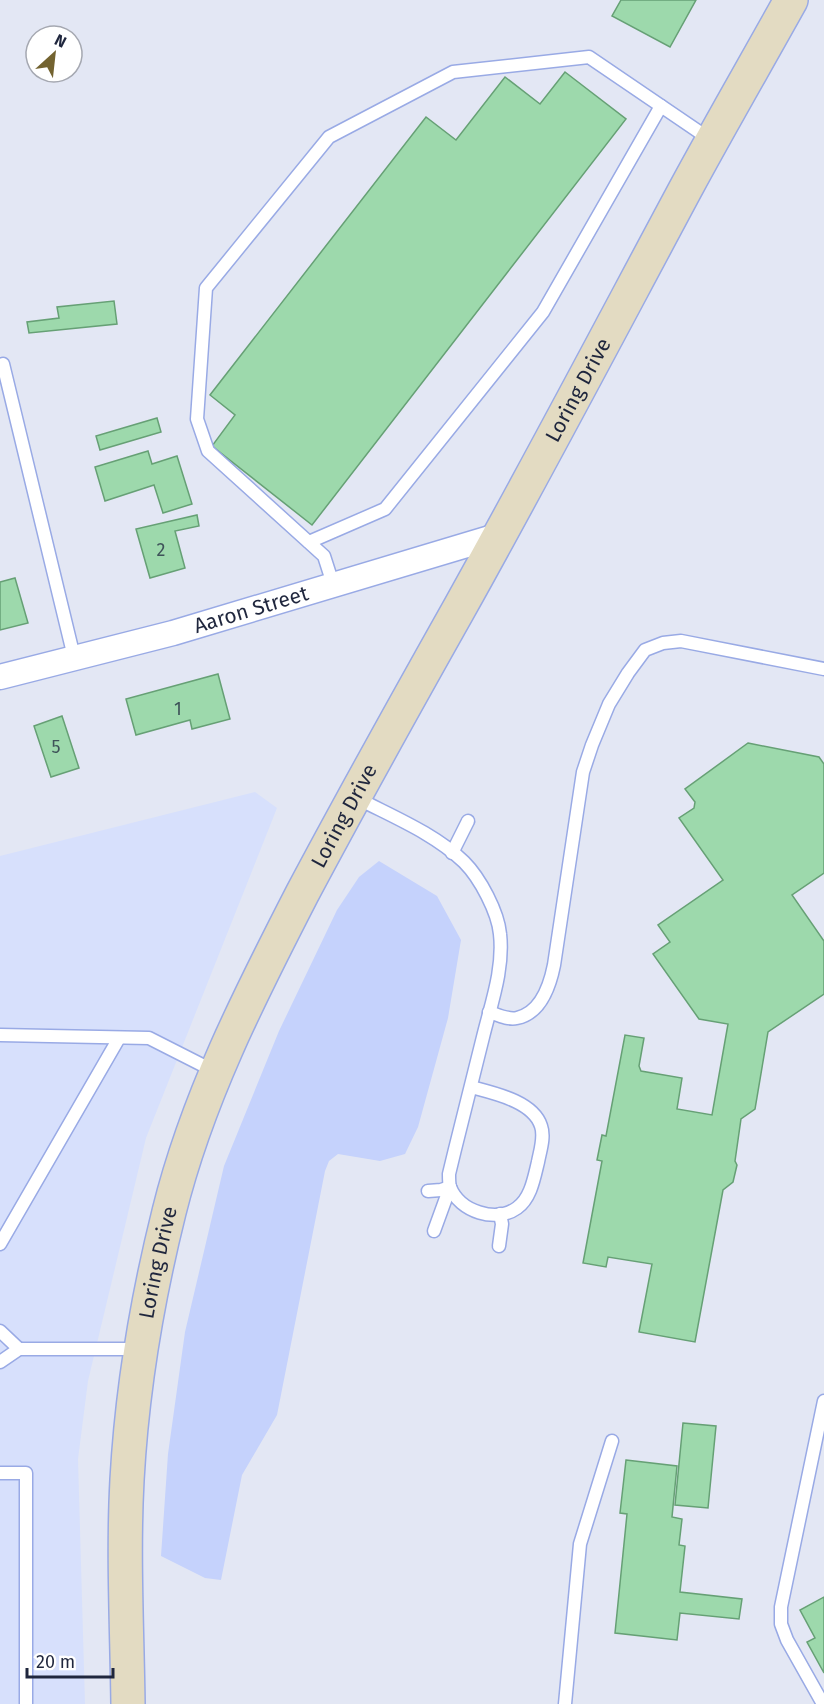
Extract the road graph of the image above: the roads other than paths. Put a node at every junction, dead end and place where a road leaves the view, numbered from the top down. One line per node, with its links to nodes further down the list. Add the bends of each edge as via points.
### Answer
1 (791, 0): 3 (street, Loring Drive)
2 (661, 106): 3 (lane); 6 (lane, via 543,312 385,509); 6 (lane, via 589,57 453,72 329,137 206,288 197,419 208,451)
3 (712, 141): 5 (street, Loring Drive)
4 (3, 364): 8 (lane)
5 (500, 535): 7 (street, Aaron Street); 11 (street, Loring Drive)
6 (309, 542): 7 (lane, via 324,556)
7 (333, 584): 8 (street, Aaron Street, via 173,633)
8 (74, 657): 10 (street, Aaron Street)
9 (824, 669): 14 (lane, via 681,641 645,650 609,704 584,772 554,965 545,993 526,1015 507,1018)
10 (0, 677)
11 (354, 797): 13 (lane); 17 (street, Loring Drive, via 265,965)
12 (468, 821): 13 (lane)
13 (452, 853): 14 (lane, via 480,883 501,932 500,960)
14 (489, 1012): 18 (lane)
15 (0, 1035): 16 (lane)
16 (119, 1038): 17 (lane, via 149,1038); 23 (lane)
17 (215, 1072): 27 (street, Loring Drive, via 169,1210)
18 (471, 1087): 19 (lane, via 449,1174); 21 (lane, via 518,1103 541,1125 543,1140 529,1194 518,1207)
19 (450, 1187): 20 (lane); 21 (lane, via 474,1210 491,1216); 22 (lane)
20 (428, 1191)
21 (500, 1214): 24 (lane)
22 (434, 1231)
23 (0, 1244)
24 (499, 1246)
25 (0, 1331): 26 (lane)
26 (20, 1349): 27 (lane); 28 (lane)
27 (141, 1349): 33 (street, Loring Drive, via 127,1484)
28 (0, 1362)
29 (824, 1401): 35 (lane, via 781,1606 781,1624 787,1640)
30 (612, 1442): 34 (lane, via 580,1545)
31 (0, 1473): 32 (lane, via 26,1473)
32 (26, 1704)
33 (128, 1704)
34 (565, 1704)
35 (823, 1704)

